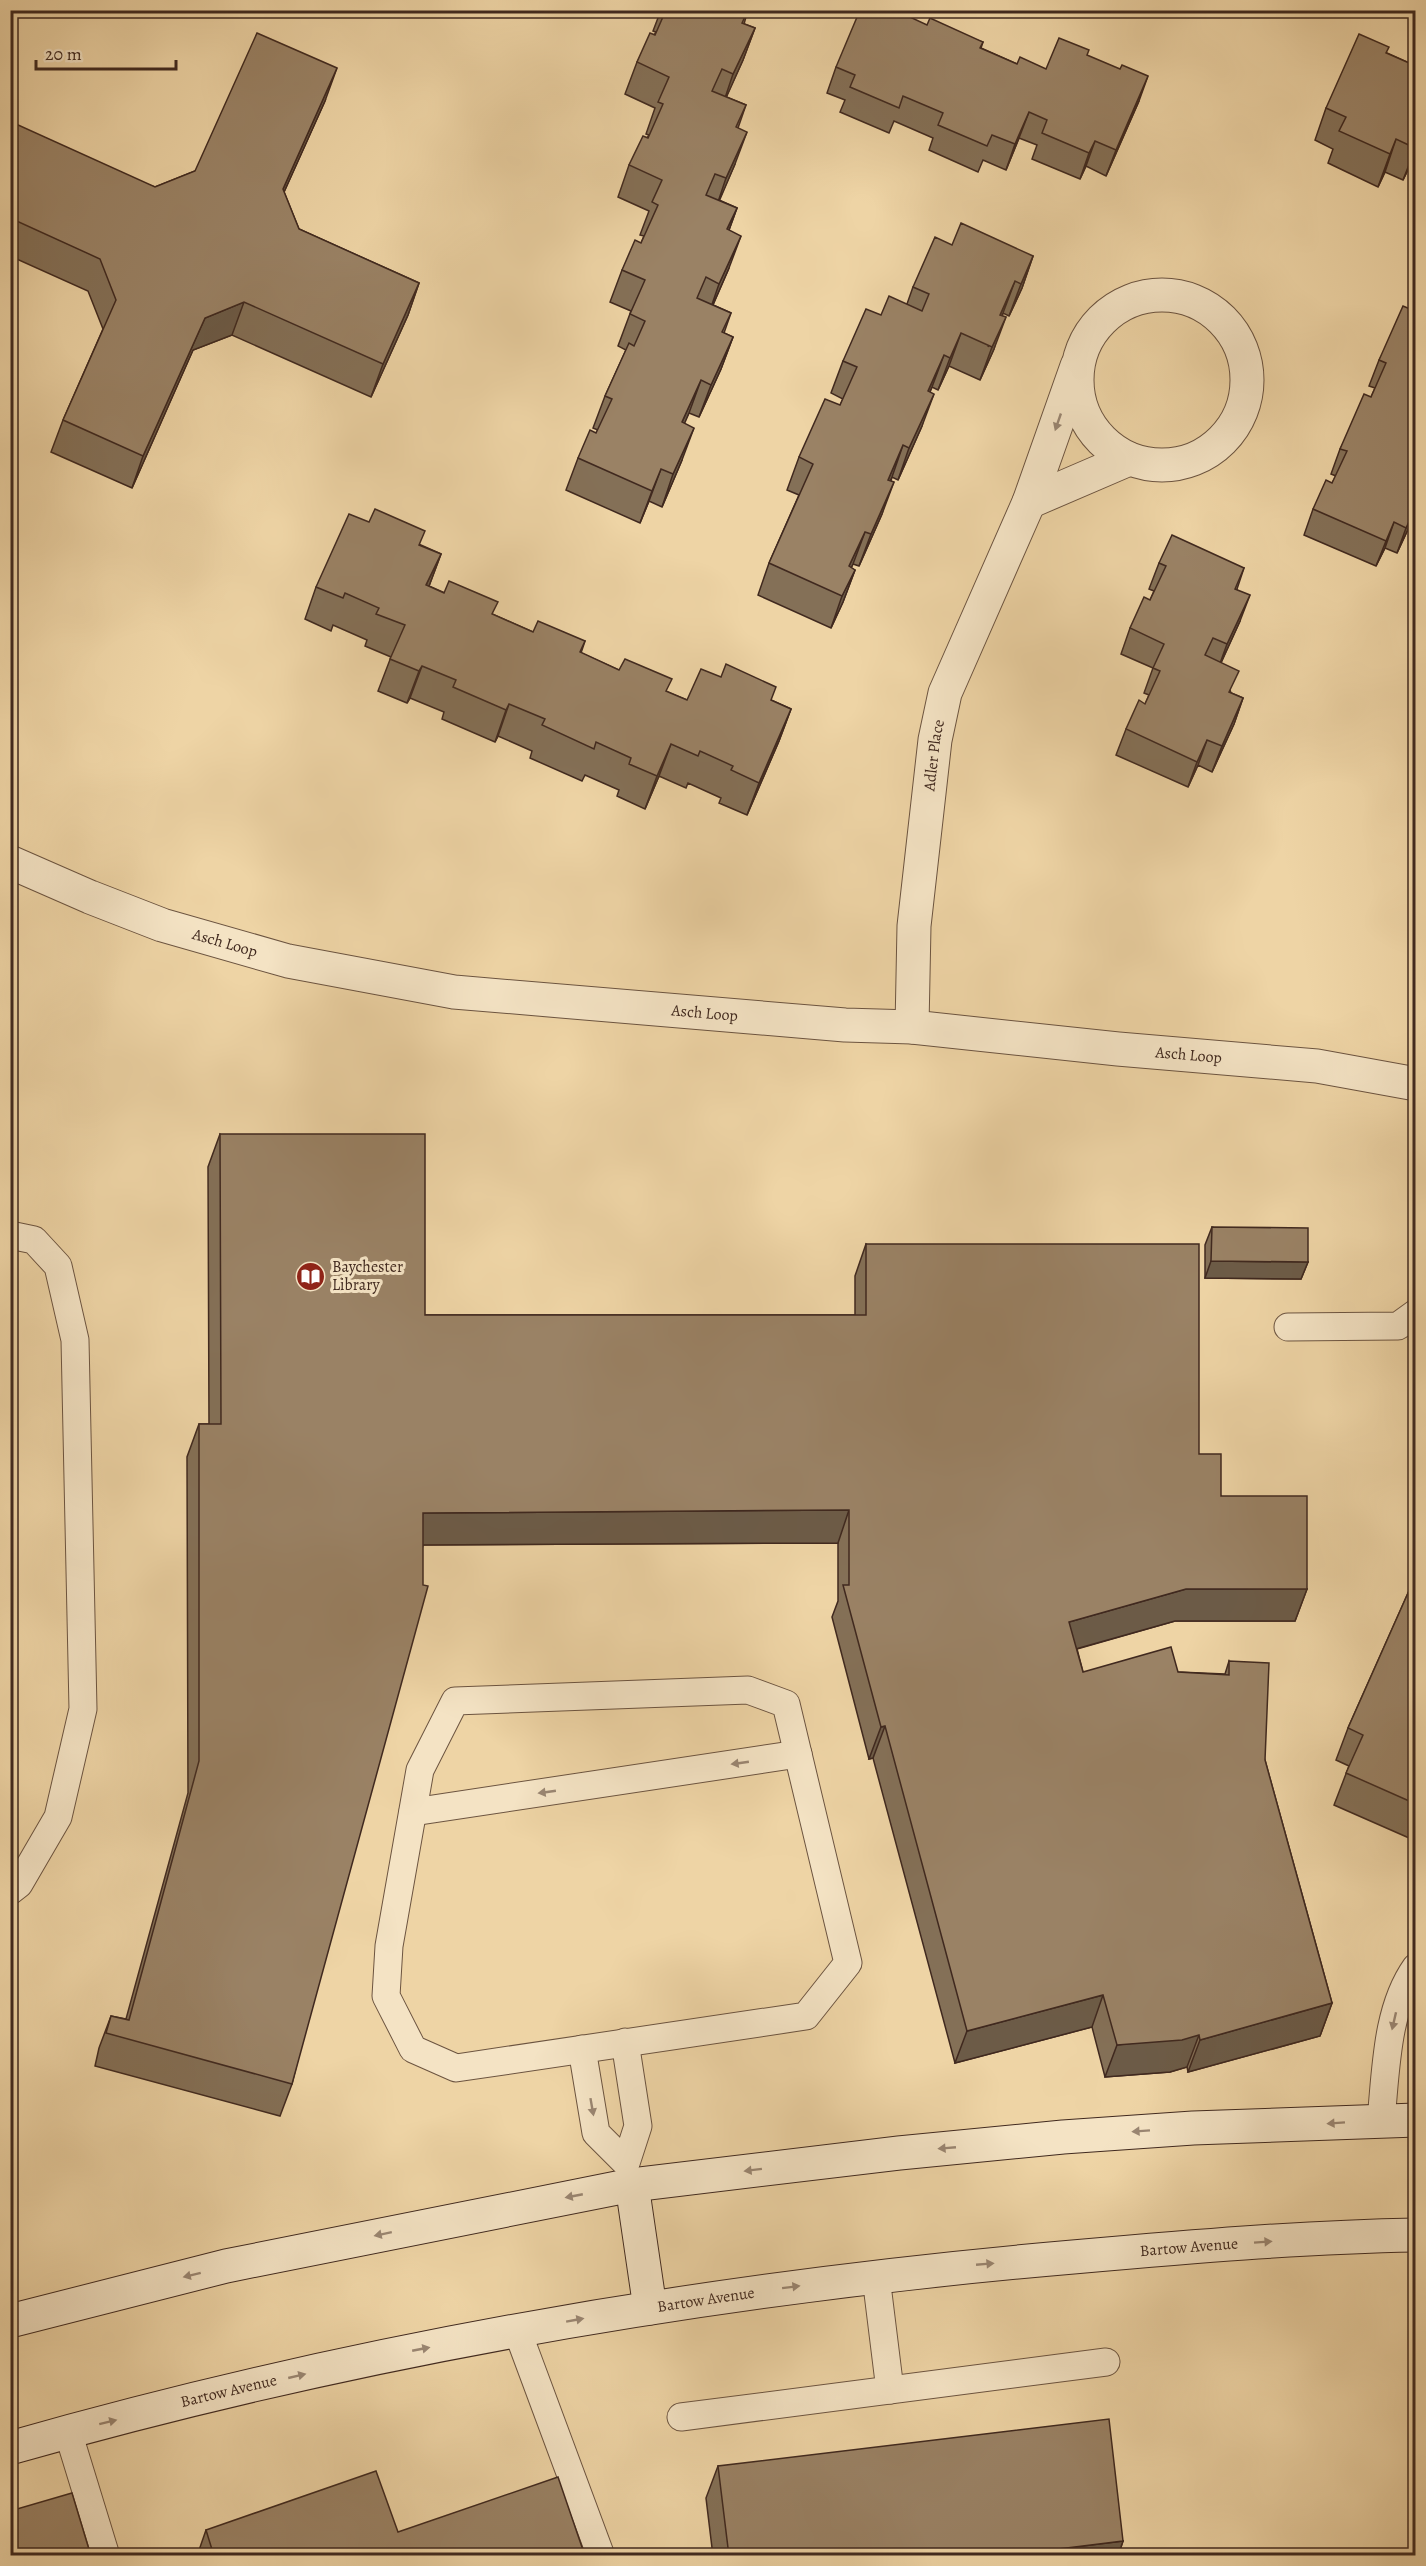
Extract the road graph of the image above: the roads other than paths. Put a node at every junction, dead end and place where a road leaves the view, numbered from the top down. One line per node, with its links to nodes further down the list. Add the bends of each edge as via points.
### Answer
1 (1077, 366): 2 (main road, Adler Place, via 1078,395 1088,423 1106,445); 2 (main road, Adler Place, via 1086,339 1105,316 1129,300 1158,294 1187,298 1213,311 1233,332 1245,356 1248,383 1242,411 1229,434 1208,452 1184,463 1156,466); 3 (main road, Adler Place, one-way to 3)
2 (1129, 459): 3 (main road)
3 (1029, 502): 5 (main road, Adler Place, via 945,693 937,728 914,926)
4 (10, 862): 5 (main road, Asch Loop, via 162,925 288,962 376,979 454,992 628,1008)
5 (912, 1027): 6 (main road, Asch Loop, via 1317,1066)
6 (1416, 1084)
7 (10, 1235): 12 (lane, via 34,1240 58,1266 75,1340 83,1709 58,1817 19,1884)
8 (1416, 1313): 9 (lane, via 1398,1326)
9 (1288, 1327)
10 (798, 1754): 11 (lane, one-way to 11); 11 (lane, via 786,1704 748,1690 455,1701 420,1770); 14 (lane, via 848,1963 806,2016)
11 (413, 1812): 15 (lane, via 389,1946 386,1996 413,2049 456,2068)
12 (10, 1891)
13 (1416, 1967): 16 (lane, one-way to 16, via 1394,2023)
14 (625, 2043): 15 (lane); 18 (lane, via 638,2126)
15 (582, 2049): 18 (lane, one-way to 18, via 596,2133)
16 (1380, 2120): 17 (main road); 18 (main road, one-way to 18, via 1063,2137)
17 (1416, 2120)
18 (629, 2174): 21 (main road); 22 (main road, one-way to 22, via 226,2266)
19 (1416, 2235): 20 (main road, Bartow Avenue, one-way to 19, via 1207,2246)
20 (876, 2277): 21 (main road, Bartow Avenue, one-way to 20); 25 (lane)
21 (650, 2307): 23 (main road, Bartow Avenue, one-way to 21)
22 (10, 2321)
23 (517, 2330): 27 (main road, Bartow Avenue, one-way to 23, via 237,2389); 30 (lane)
24 (1106, 2362): 25 (lane)
25 (890, 2390): 26 (lane)
26 (681, 2417)
27 (68, 2432): 28 (main road, Bartow Avenue); 29 (lane)
28 (10, 2448)
29 (106, 2556)
30 (601, 2556)

